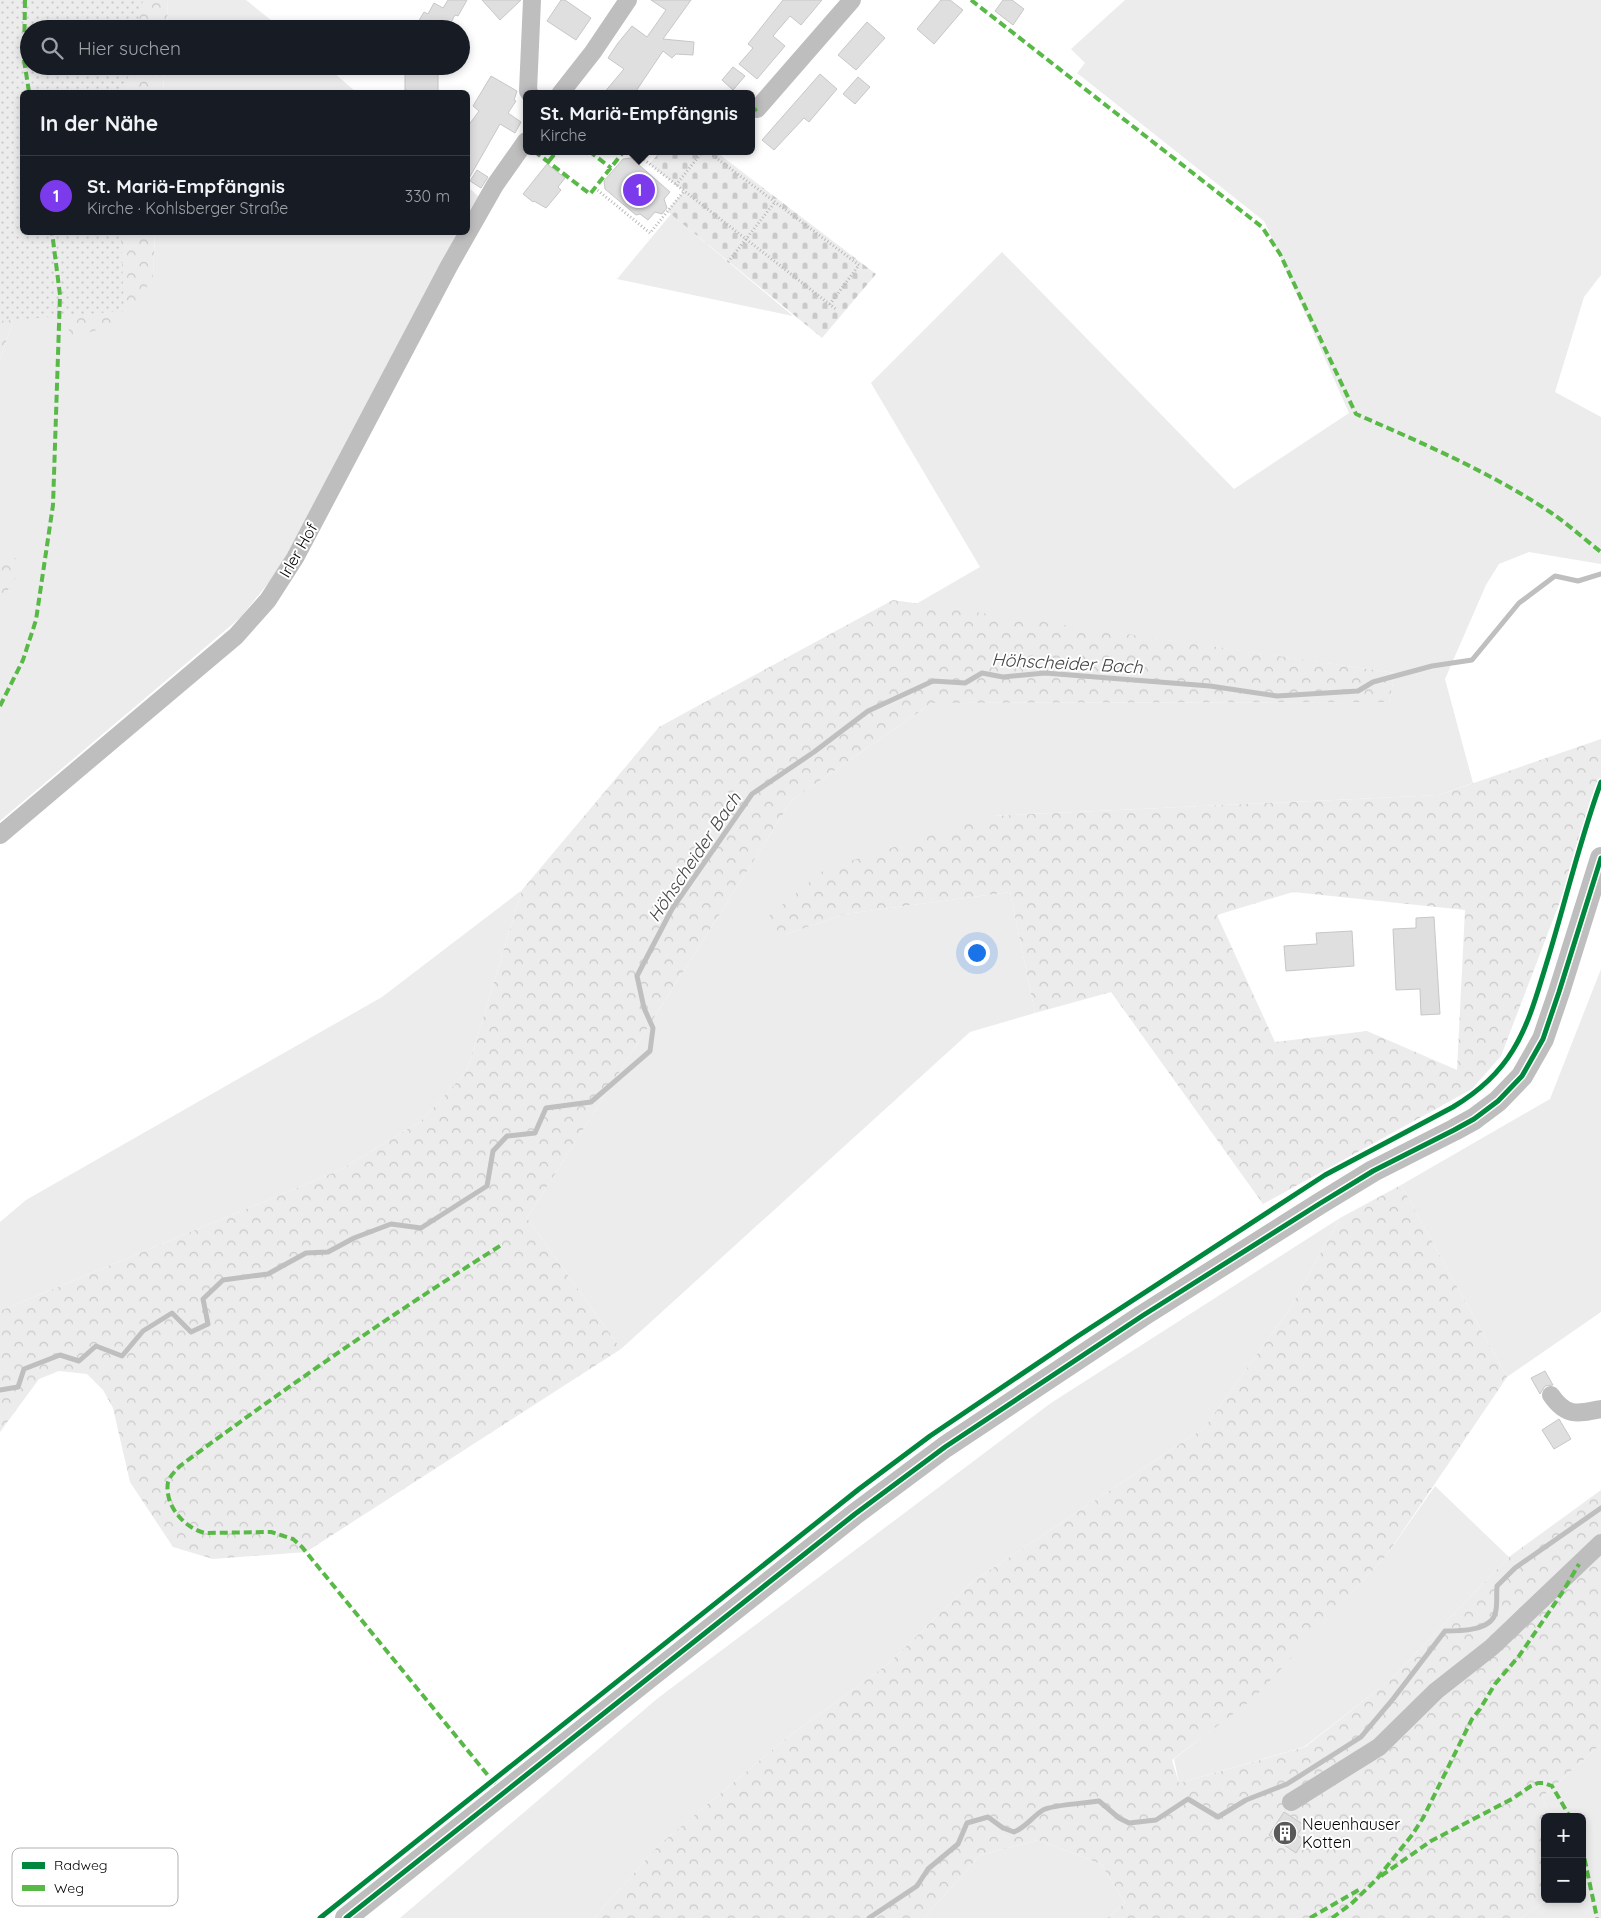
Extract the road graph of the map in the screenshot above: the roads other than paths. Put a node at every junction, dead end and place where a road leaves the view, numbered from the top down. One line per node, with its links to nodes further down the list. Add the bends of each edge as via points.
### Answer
1 (532, 0): 4 (street)
2 (628, 0): 5 (street)
3 (852, 0): 6 (street)
4 (528, 90)
5 (563, 90)
6 (757, 109)
7 (523, 145): 8 (street, Irler Hof, via 494,185)
8 (470, 229)
9 (466, 235): 10 (street, Irler Hof, via 295,558 268,600 236,636)
10 (0, 835)
11 (1601, 858): 16 (main road, via 1543,1039 1522,1076 1498,1101 1454,1130 1373,1171 1319,1204 1142,1316 945,1447 840,1526)
12 (1551, 1395): 13 (street, via 1557,1404 1570,1412)
13 (1601, 1409)
14 (1601, 1543): 15 (street, via 1492,1647 1436,1692 1379,1747)
15 (1291, 1802)
16 (346, 1918)

